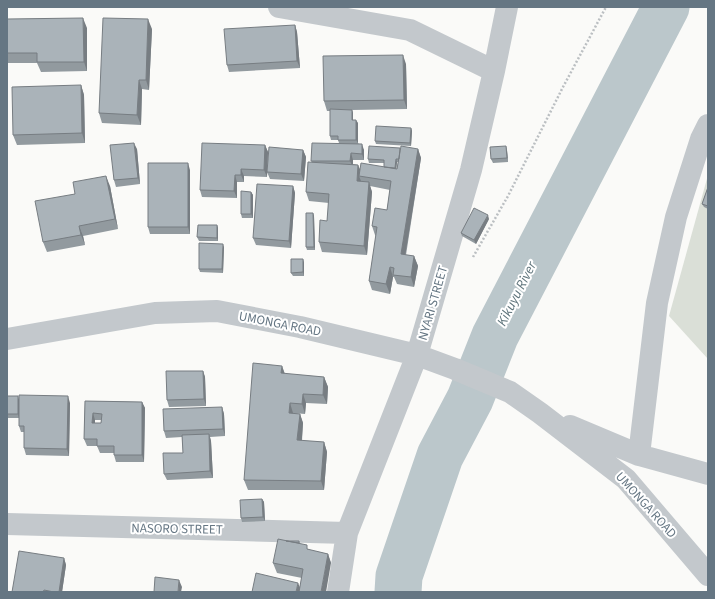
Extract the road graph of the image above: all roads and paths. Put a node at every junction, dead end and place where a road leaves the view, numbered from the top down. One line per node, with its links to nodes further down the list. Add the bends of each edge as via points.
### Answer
1 (279, 7): 4 (street, via 410,30)
2 (508, 7): 4 (street, NYARI STREET)
3 (606, 7): 6 (path, via 508,196)
4 (494, 71): 8 (street, NYARI STREET, via 471,170)
5 (708, 125): 10 (street, via 701,138 676,217 657,303)
6 (472, 258)
7 (7, 339): 8 (street, UMONGA ROAD, via 155,313 217,311 300,327)
8 (418, 355): 9 (street, UMONGA ROAD, via 510,392); 13 (street, NYARI STREET)
9 (540, 413): 10 (street, UMONGA ROAD); 14 (street, UMONGA ROAD, via 626,479)
10 (640, 456): 11 (street, UMONGA ROAD)
11 (708, 474)
12 (7, 524): 13 (street, NASORO STREET)
13 (347, 533): 15 (street, NYARI STREET)
14 (708, 575)
15 (338, 592)

